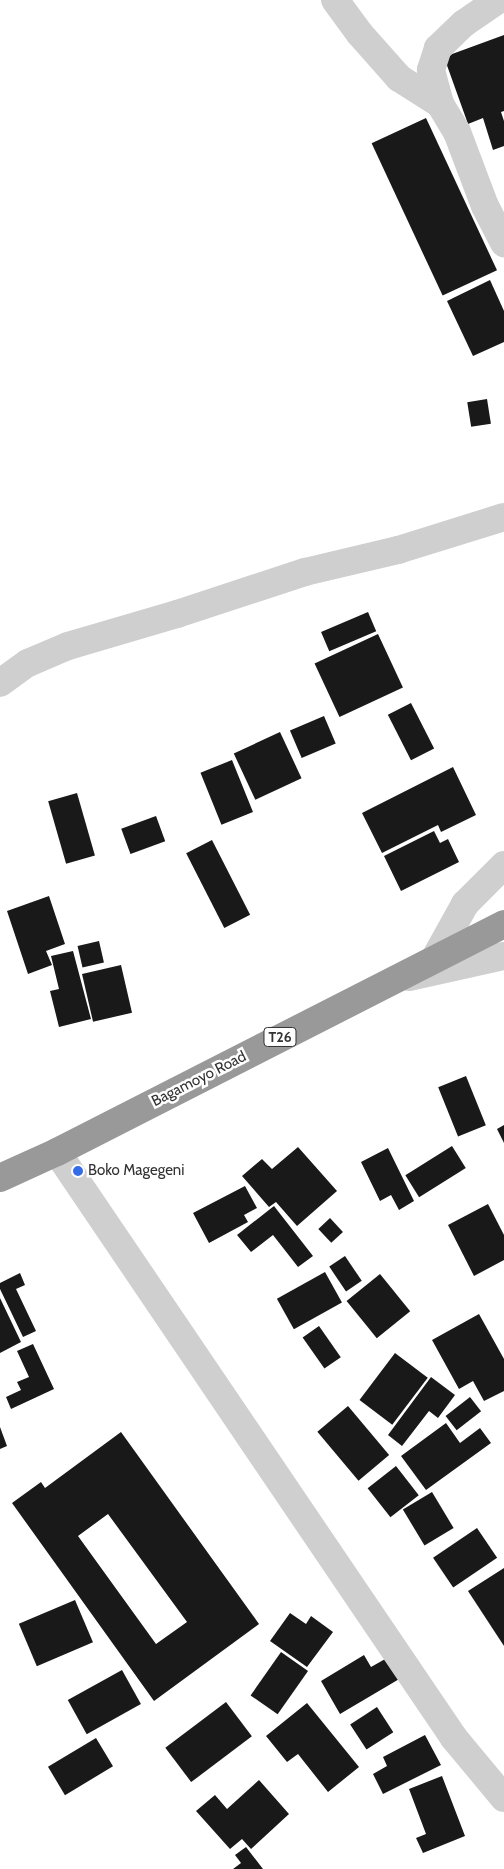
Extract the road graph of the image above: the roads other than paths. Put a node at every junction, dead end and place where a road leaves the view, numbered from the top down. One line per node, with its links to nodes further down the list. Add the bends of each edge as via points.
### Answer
1 (335, 0): 3 (street, via 399,78)
2 (498, 0): 3 (street, via 463,24 438,48 430,70)
3 (440, 104): 4 (street, via 457,132 484,206)
4 (504, 243)
5 (504, 517): 6 (street, via 398,550 305,572 68,646 28,664)
6 (0, 683)
7 (504, 865): 10 (street, via 465,904)
8 (504, 924): 10 (highway, Bagamoyo Road / T26)
9 (504, 956): 11 (street)
10 (435, 958): 11 (highway, Bagamoyo Road / T26)
11 (388, 982): 12 (highway, Bagamoyo Road / T26)
12 (57, 1152): 13 (highway, Bagamoyo Road / T26); 14 (street, via 454,1738)
13 (0, 1178)
14 (504, 1798)

